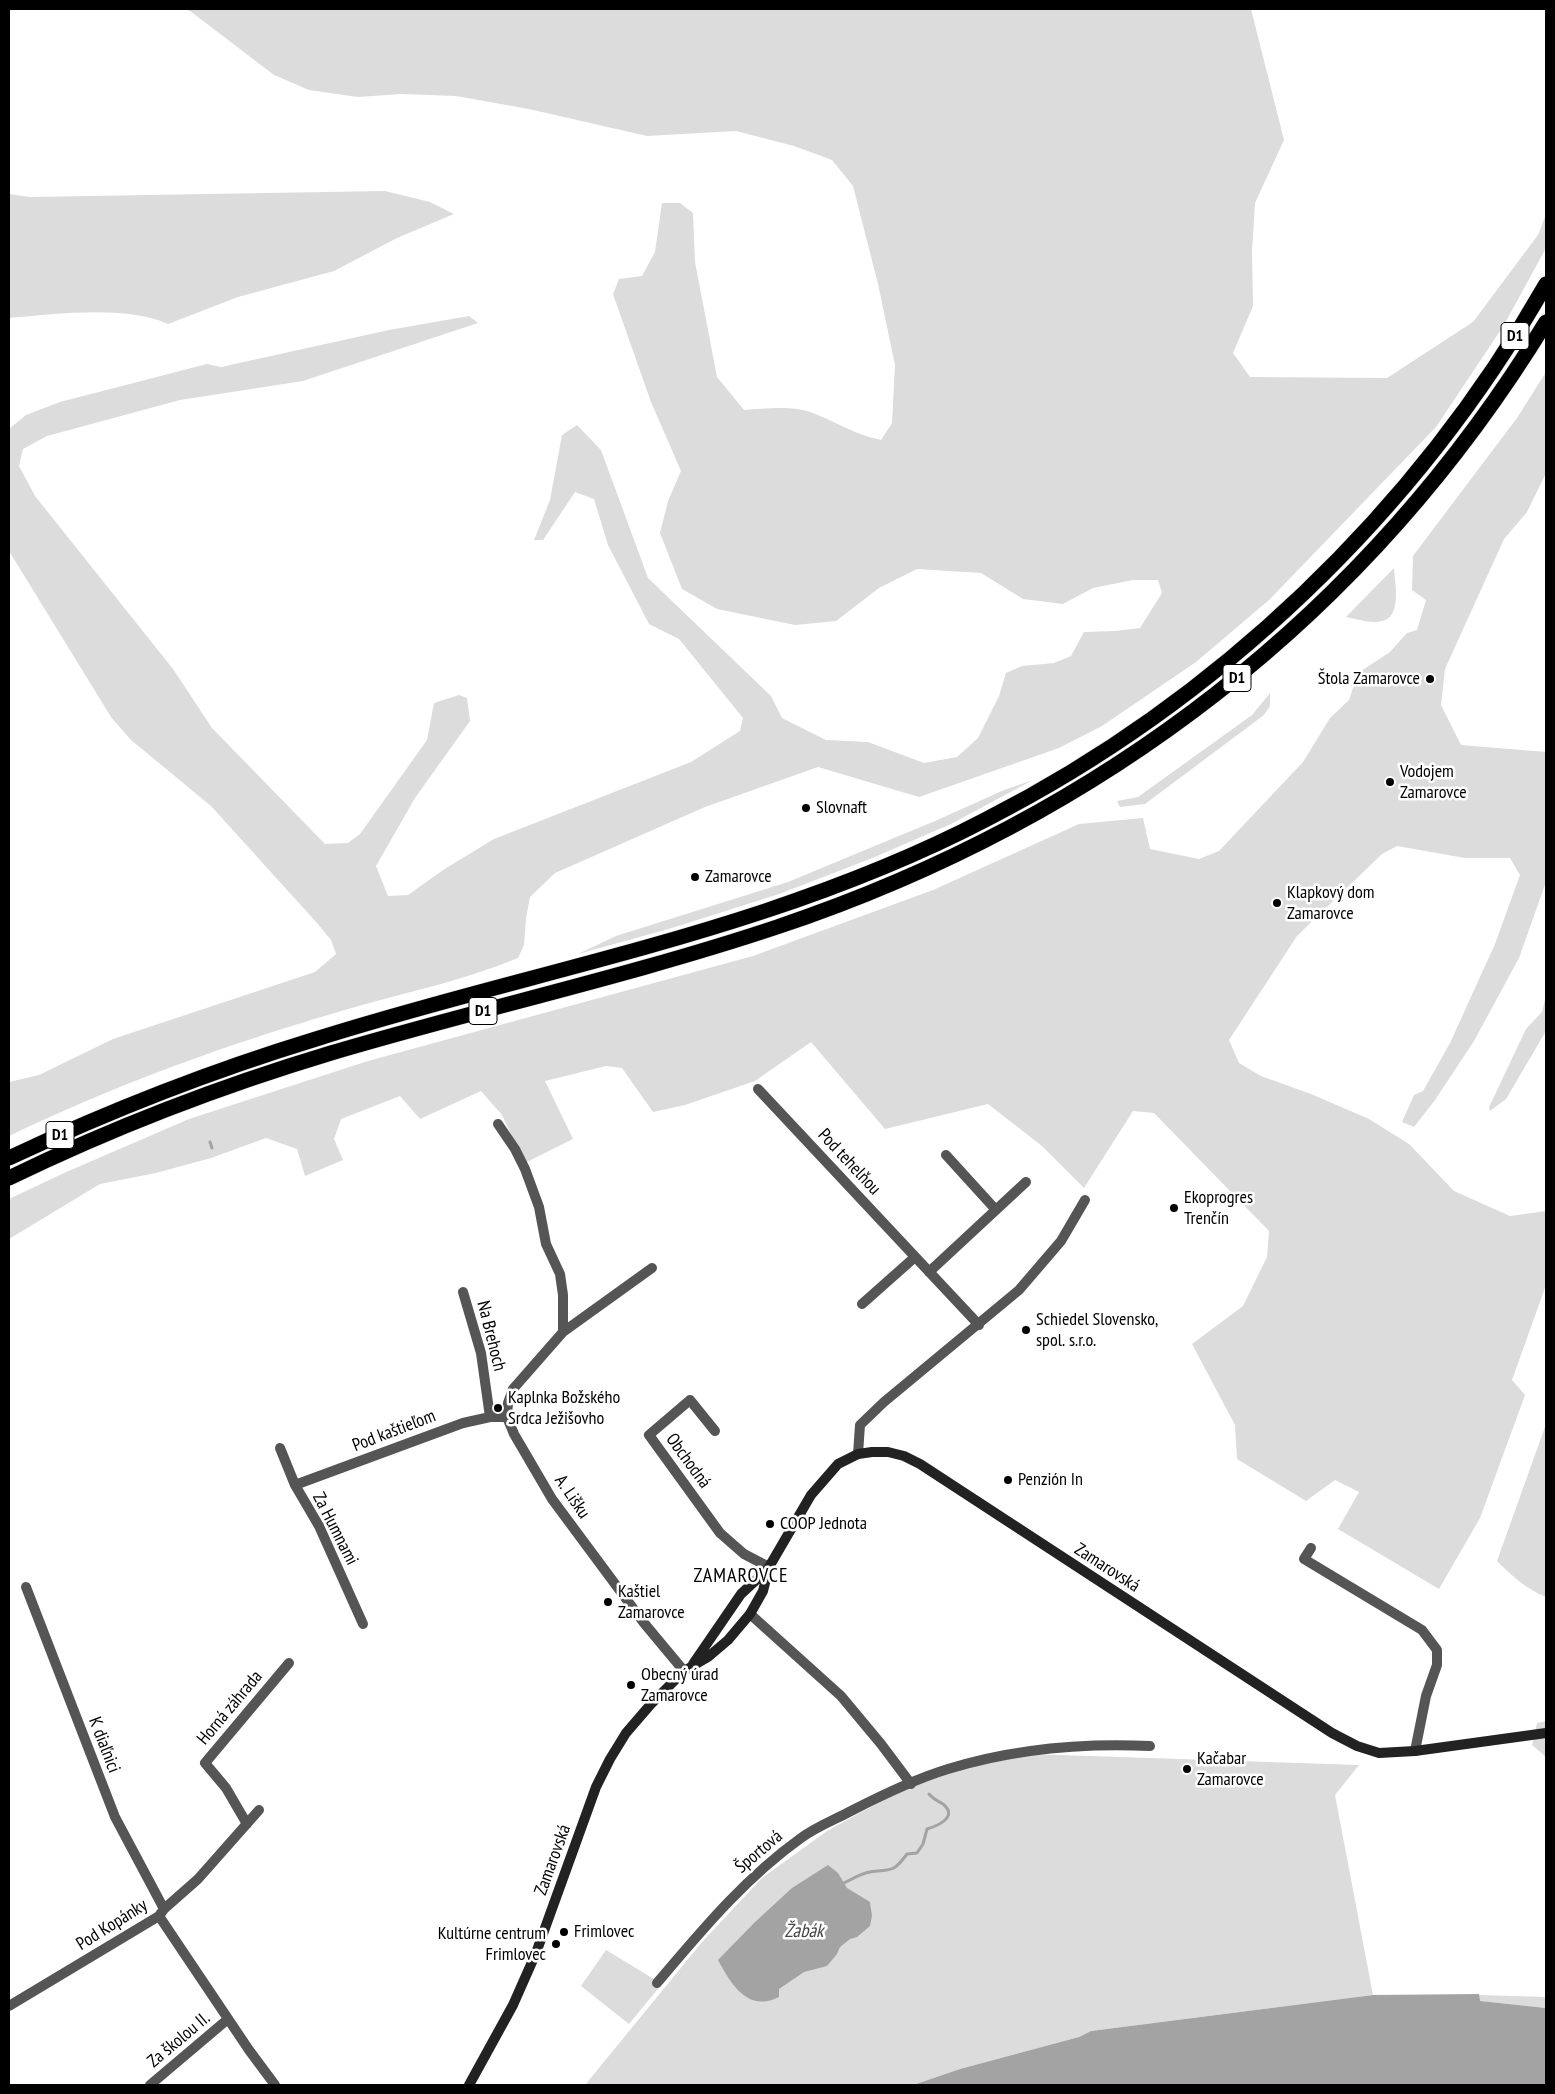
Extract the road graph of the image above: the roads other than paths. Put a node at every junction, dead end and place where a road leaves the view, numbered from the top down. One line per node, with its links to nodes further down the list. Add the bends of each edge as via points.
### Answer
1 (1546, 284): 6 (highway, D1, via 1482,387 1437,448 1367,529 1261,633 1182,696 1083,765 986,820 831,888 689,935 337,1032 214,1072 111,1112)
2 (1546, 322): 7 (highway, D1, via 1516,371 1453,458 1414,506 1323,602 1240,676 1189,715 1145,747 1033,816 961,853 838,906 615,976 327,1054 219,1090)
3 (758, 1089): 11 (street, Pod tehelňou)
4 (498, 1124): 17 (street, via 524,1169 539,1207 546,1244 560,1274)
5 (946, 1155): 10 (street)
6 (9, 1158)
7 (9, 1178)
8 (1026, 1182): 10 (street)
9 (1085, 1200): 16 (street, via 1040,1267)
10 (996, 1210): 13 (street)
11 (915, 1257): 13 (street, Pod tehelňou); 15 (street)
12 (652, 1268): 17 (street)
13 (929, 1272): 16 (street, Pod tehelňou)
14 (463, 1292): 19 (street, Na Brehoch, via 481,1354)
15 (862, 1304)
16 (979, 1325): 22 (street, via 860,1425)
17 (563, 1332): 18 (street, via 513,1390)
18 (507, 1416): 19 (street, Pod kaštieľom); 30 (street, A. Lišku, via 552,1499 644,1623)
19 (490, 1417): 23 (street, Pod kaštieľom, via 463,1422)
20 (715, 1431): 25 (street, Obchodná, via 690,1400 649,1435 720,1533 744,1554)
21 (280, 1448): 23 (street, Za Humnami)
22 (858, 1454): 25 (main road, Zamarovská, via 838,1464 821,1482); 33 (main road, Zamarovská, via 888,1452 920,1464 1332,1733 1379,1753)
23 (295, 1485): 28 (street, Za Humnami, via 319,1526)
24 (1311, 1548): 33 (street, via 1304,1559 1422,1630 1437,1650 1437,1665 1426,1696)
25 (769, 1568): 27 (main road, Zamarovská, via 763,1591); 30 (main road, Zamarovská, via 742,1594)
26 (26, 1587): 37 (street, K diaľnici, via 115,1817)
27 (750, 1614): 30 (main road, Zamarovská, via 728,1640); 34 (street, via 841,1696)
28 (363, 1624)
29 (289, 1663): 36 (street, Horná záhrada, via 205,1763 226,1788)
30 (688, 1668): 43 (main road, Zamarovská, via 626,1733 610,1759 596,1787 536,1953 513,2005)
31 (1546, 1733): 33 (main road, Zamarovská)
32 (1150, 1746): 34 (street, Športová, via 1096,1745 1020,1752 948,1769)
33 (1416, 1751)
34 (911, 1784): 38 (street, Športová, via 870,1801 800,1839 728,1901)
35 (259, 1810): 36 (street, Pod Kopánky)
36 (247, 1824): 37 (street, Pod Kopánky, via 198,1879)
37 (162, 1912): 39 (street, Pod Kopánky); 40 (street, K diaľnici)
38 (657, 1982)
39 (9, 2006)
40 (228, 2019): 41 (street, Za školou II.); 42 (street, K diaľnici)
41 (150, 2085)
42 (275, 2085)
43 (469, 2085)

